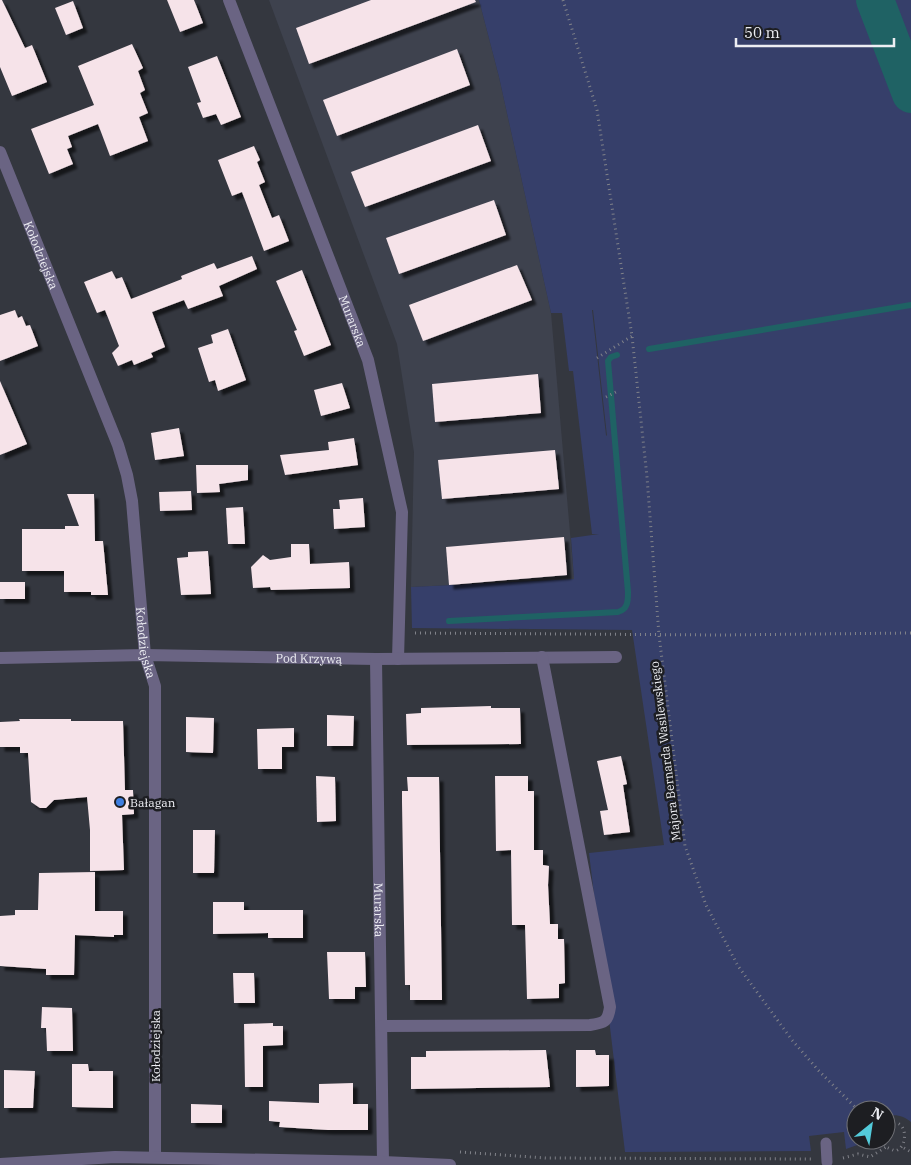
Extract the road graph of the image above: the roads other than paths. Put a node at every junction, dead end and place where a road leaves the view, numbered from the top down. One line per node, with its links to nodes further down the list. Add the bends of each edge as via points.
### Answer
1 (230, 0): 8 (street, Murarska, via 368,360 402,512)
2 (0, 152): 3 (street, Kołodziejska, via 118,445 127,475)
3 (145, 655): 6 (street, Pod Krzywą); 7 (street, Pod Krzywą); 11 (street, Kołodziejska, via 155,686)
4 (542, 657): 5 (street, Pod Krzywą); 8 (street, Pod Krzywą); 9 (street, via 610,1007 609,1016 602,1023 590,1025)
5 (616, 657)
6 (0, 658)
7 (376, 659): 8 (street, Pod Krzywą); 9 (street, Murarska)
8 (398, 659)
9 (382, 1026): 12 (street, Murarska)
10 (826, 1143): 13 (lane)
11 (155, 1157): 12 (street); 14 (street)
12 (383, 1162): 15 (street)
13 (828, 1163)
14 (0, 1164)
15 (450, 1165)

